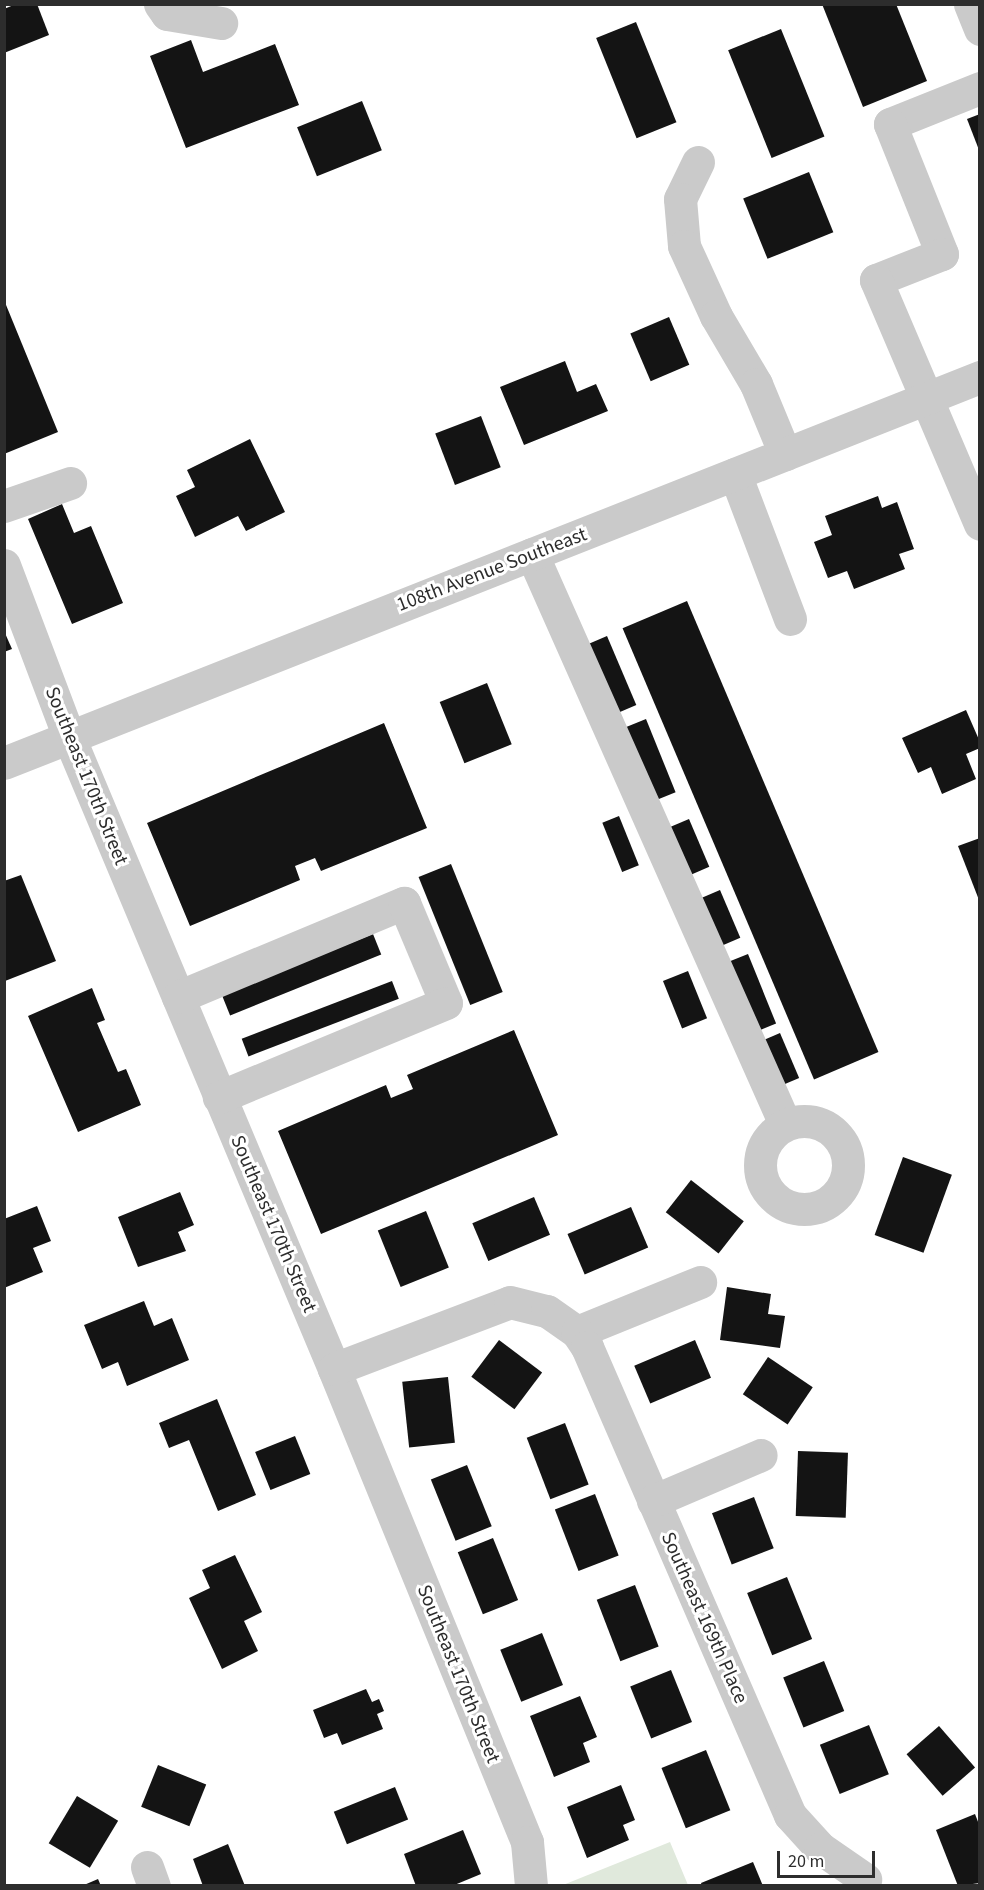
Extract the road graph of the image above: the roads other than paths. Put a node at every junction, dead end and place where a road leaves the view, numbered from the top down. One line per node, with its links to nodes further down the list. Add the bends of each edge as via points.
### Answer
1 (160, 4): 3 (street, via 167,14)
2 (970, 4): 4 (street)
3 (221, 23)
4 (980, 29)
5 (980, 88): 8 (street, via 890,124 942,254 876,280)
6 (698, 162): 9 (street, via 680,199 684,246 716,316 756,384)
7 (980, 376): 8 (street, 108th Avenue Southeast)
8 (924, 399): 9 (street, 108th Avenue Southeast); 13 (street)
9 (785, 454): 10 (street, 108th Avenue Southeast)
10 (735, 474): 14 (street, 108th Avenue Southeast); 16 (street)
11 (70, 483): 12 (street)
12 (4, 506)
13 (980, 524)
14 (532, 554): 17 (street, 108th Avenue Southeast); 21 (street)
15 (4, 565): 17 (street, Southeast 170th Street)
16 (790, 619)
17 (69, 737): 18 (street, 108th Avenue Southeast); 19 (street, Southeast 170th Street)
18 (4, 763)
19 (178, 997): 20 (street, Southeast 170th Street); 20 (street, via 404,903 446,1004)
20 (219, 1097): 24 (street, Southeast 170th Street)
21 (785, 1124)
22 (700, 1282): 23 (street)
23 (577, 1332): 24 (street, via 547,1311 510,1302); 26 (street, Southeast 169th Place)
24 (334, 1369): 28 (street, Southeast 170th Street, via 527,1842)
25 (761, 1455): 26 (street)
26 (653, 1501): 27 (street, Southeast 169th Place, via 790,1815 820,1848)
27 (865, 1879)
28 (531, 1886)

